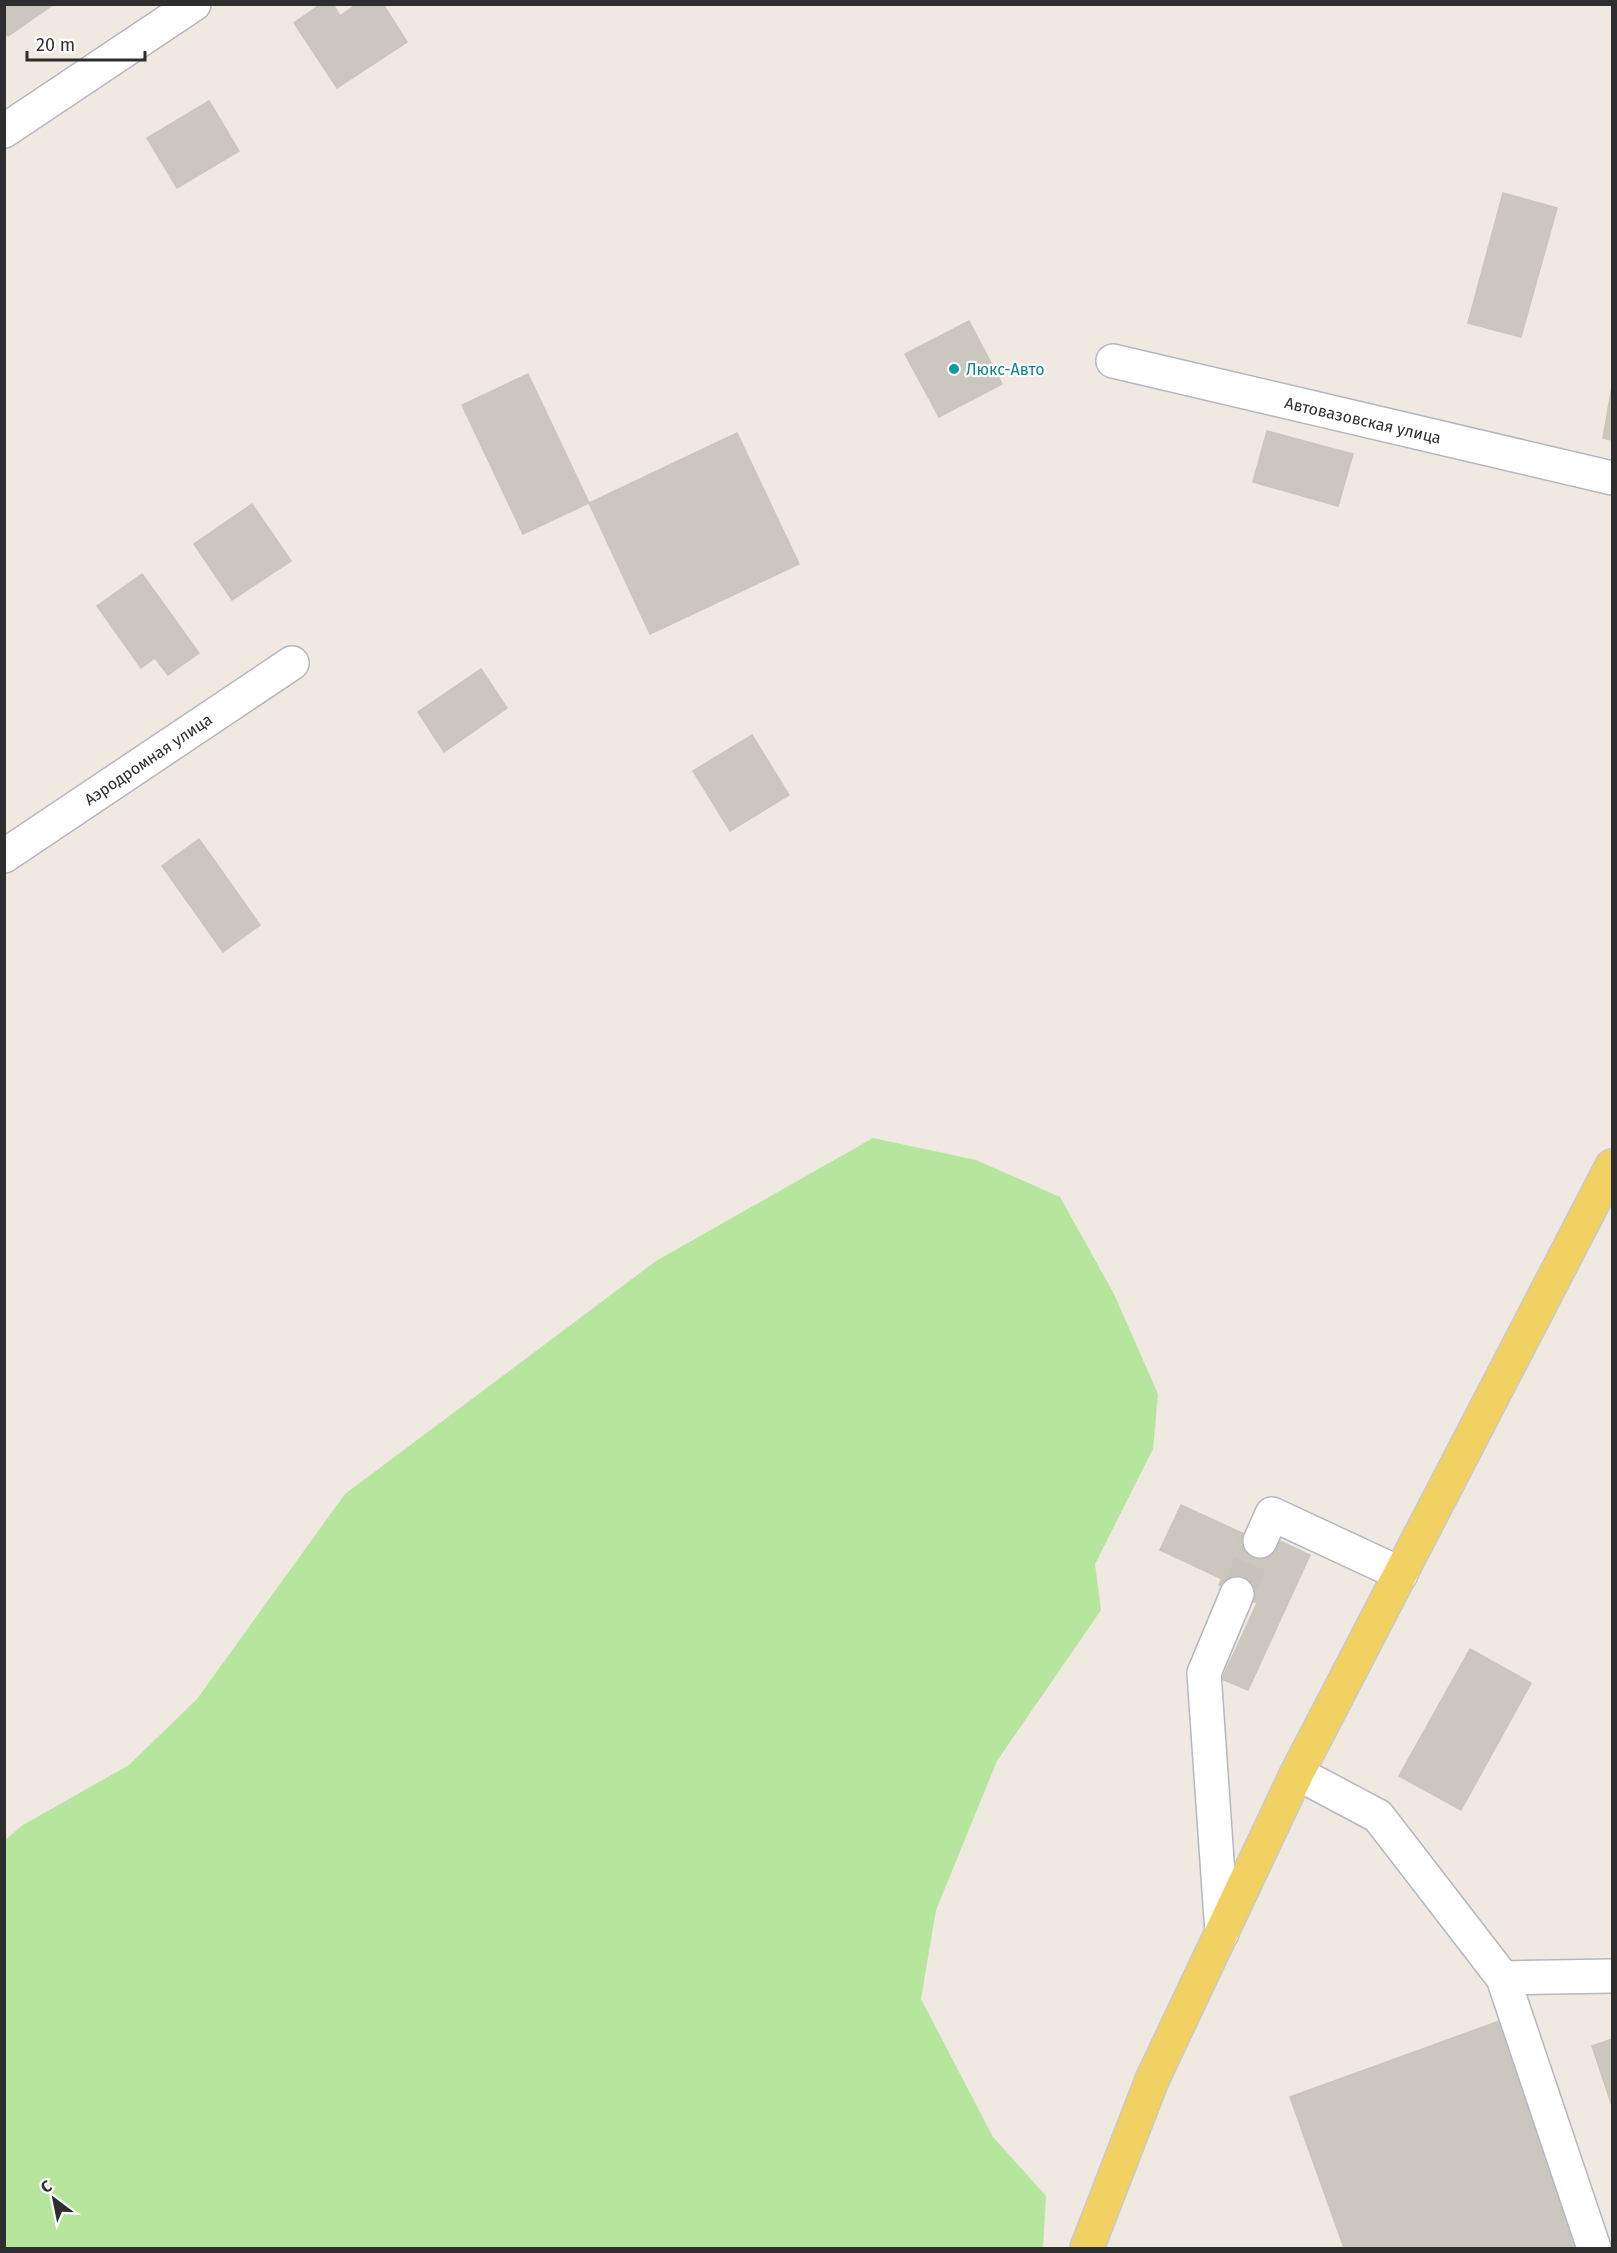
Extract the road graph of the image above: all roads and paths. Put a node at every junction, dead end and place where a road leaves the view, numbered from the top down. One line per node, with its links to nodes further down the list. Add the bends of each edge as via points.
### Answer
1 (194, 4): 2 (street)
2 (4, 131)
3 (1113, 361): 4 (street, Автовазовская улица)
4 (1612, 478)
5 (292, 663): 6 (street, Аэродромная улица)
6 (4, 856)
7 (1611, 1175): 9 (main road)
8 (1260, 1542): 9 (street, via 1272,1514)
9 (1401, 1574): 11 (main road)
10 (1238, 1594): 12 (street, via 1204,1673)
11 (1298, 1773): 12 (main road); 14 (street, via 1378,1816)
12 (1222, 1933): 15 (main road, via 1152,2080)
13 (1612, 1976): 14 (street)
14 (1503, 1978): 16 (street)
15 (1087, 2248)
16 (1594, 2248)

